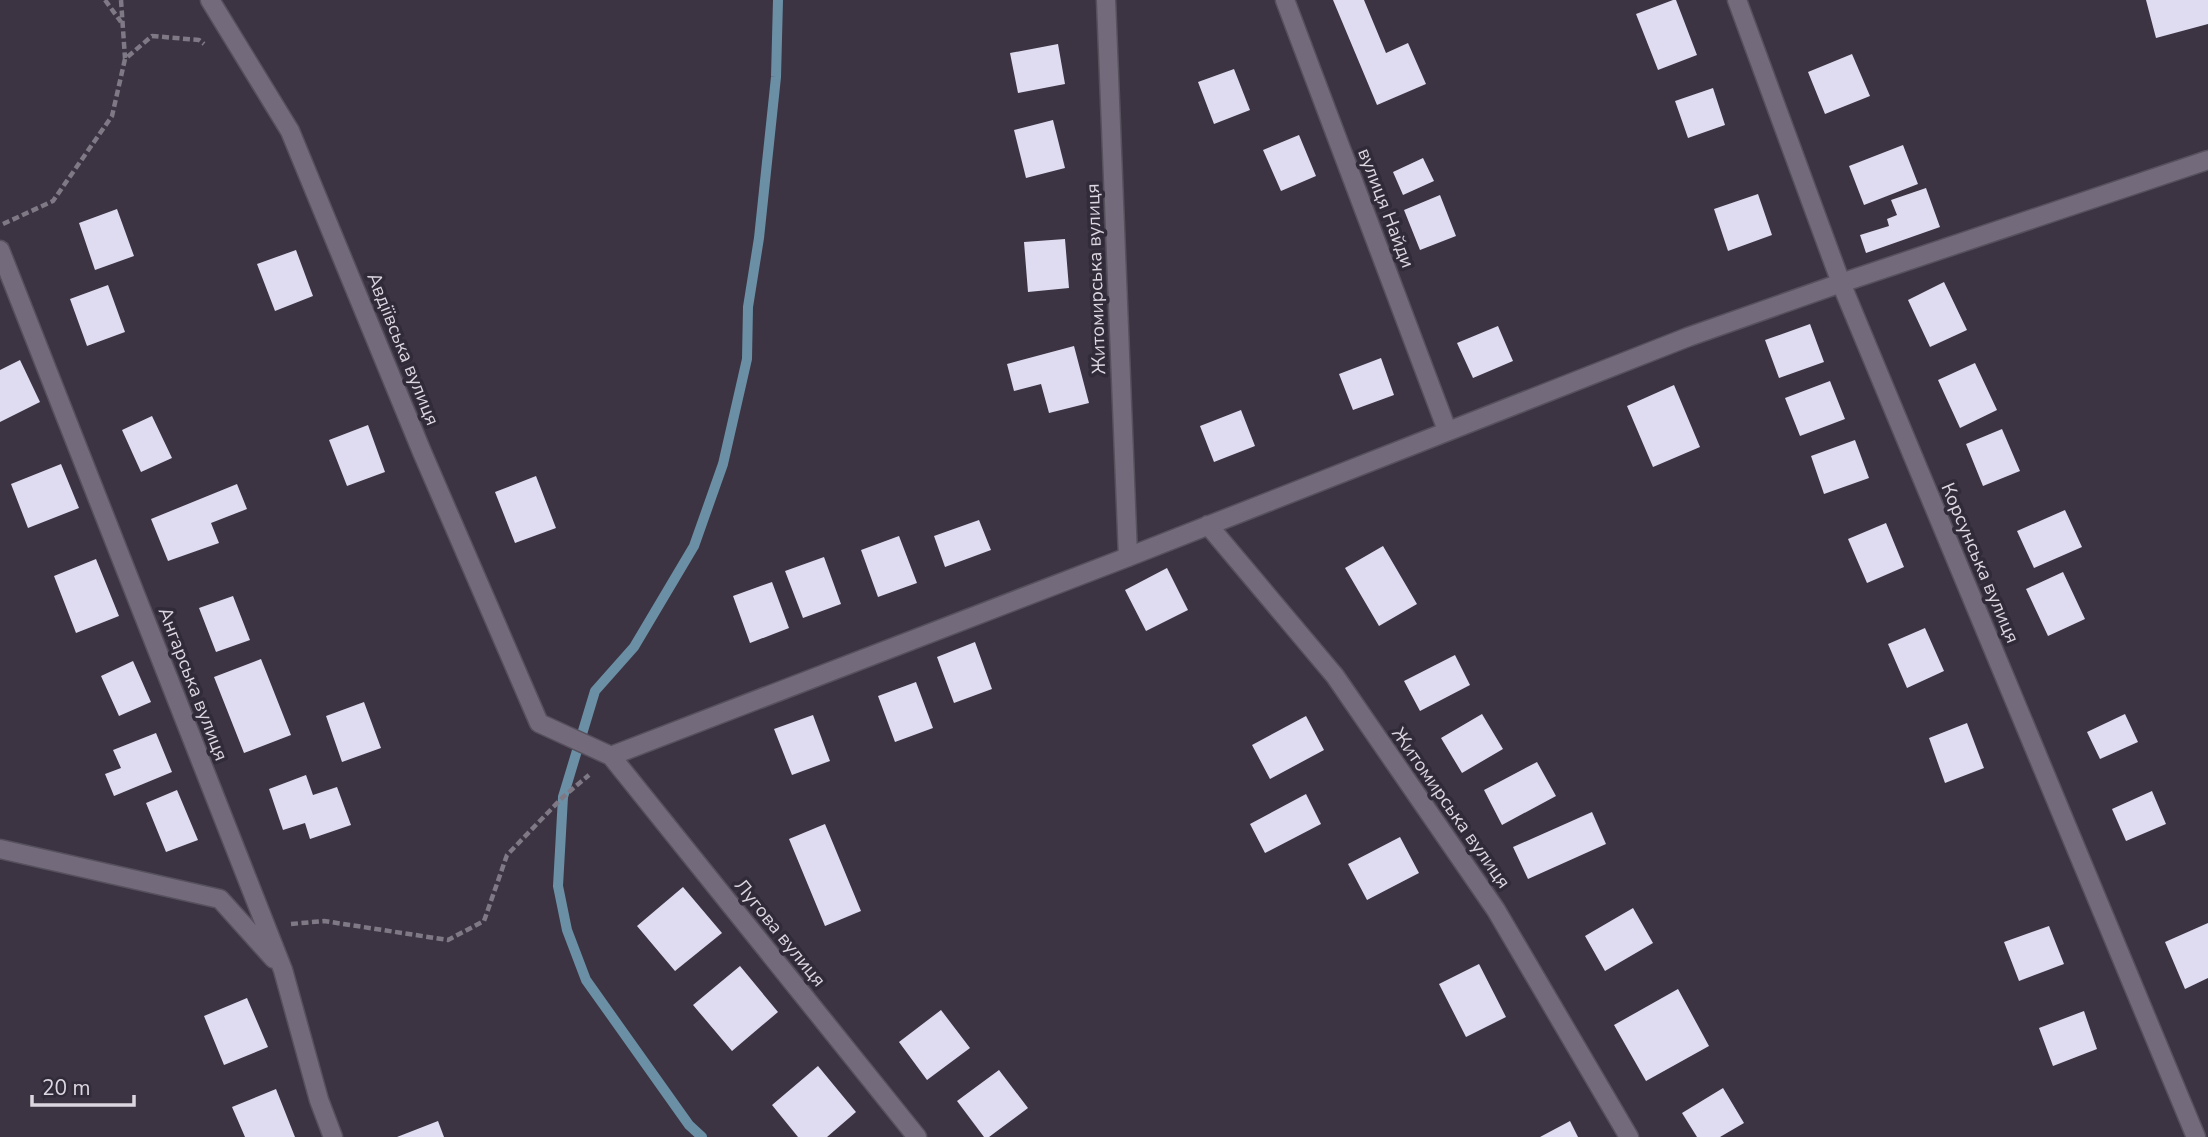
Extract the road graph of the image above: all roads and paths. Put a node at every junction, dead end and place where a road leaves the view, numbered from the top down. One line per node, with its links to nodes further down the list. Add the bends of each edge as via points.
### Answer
1 (105, 0): 7 (path)
2 (121, 0): 7 (path)
3 (210, 0): 17 (street, Авдіївська вулиця, via 290,131 539,723)
4 (1106, 0): 16 (street, Житомирська вулиця)
5 (1284, 0): 14 (street, вулиця Найди)
6 (1737, 0): 13 (street, Корсунська вулиця)
7 (122, 23): 9 (path)
8 (209, 47): 9 (path, via 199,40 152,36)
9 (125, 59): 11 (path, via 112,116 53,201)
10 (2208, 160): 13 (street)
11 (0, 225)
12 (0, 250): 19 (street, Ангарська вулиця)
13 (1841, 283): 14 (street); 23 (street, Корсунська вулиця)
14 (1447, 430): 15 (street)
15 (1208, 525): 16 (street); 22 (street, Житомирська вулиця, via 1335,676 1496,910)
16 (1128, 557): 17 (street)
17 (611, 756): 19 (path, via 507,855 484,921 448,940 324,921 291,923); 21 (street, Лугова вулиця)
18 (0, 849): 19 (street, via 220,898)
19 (283, 970): 20 (street, Ангарська вулиця)
20 (333, 1137)
21 (917, 1137)
22 (1629, 1137)
23 (2196, 1137)

